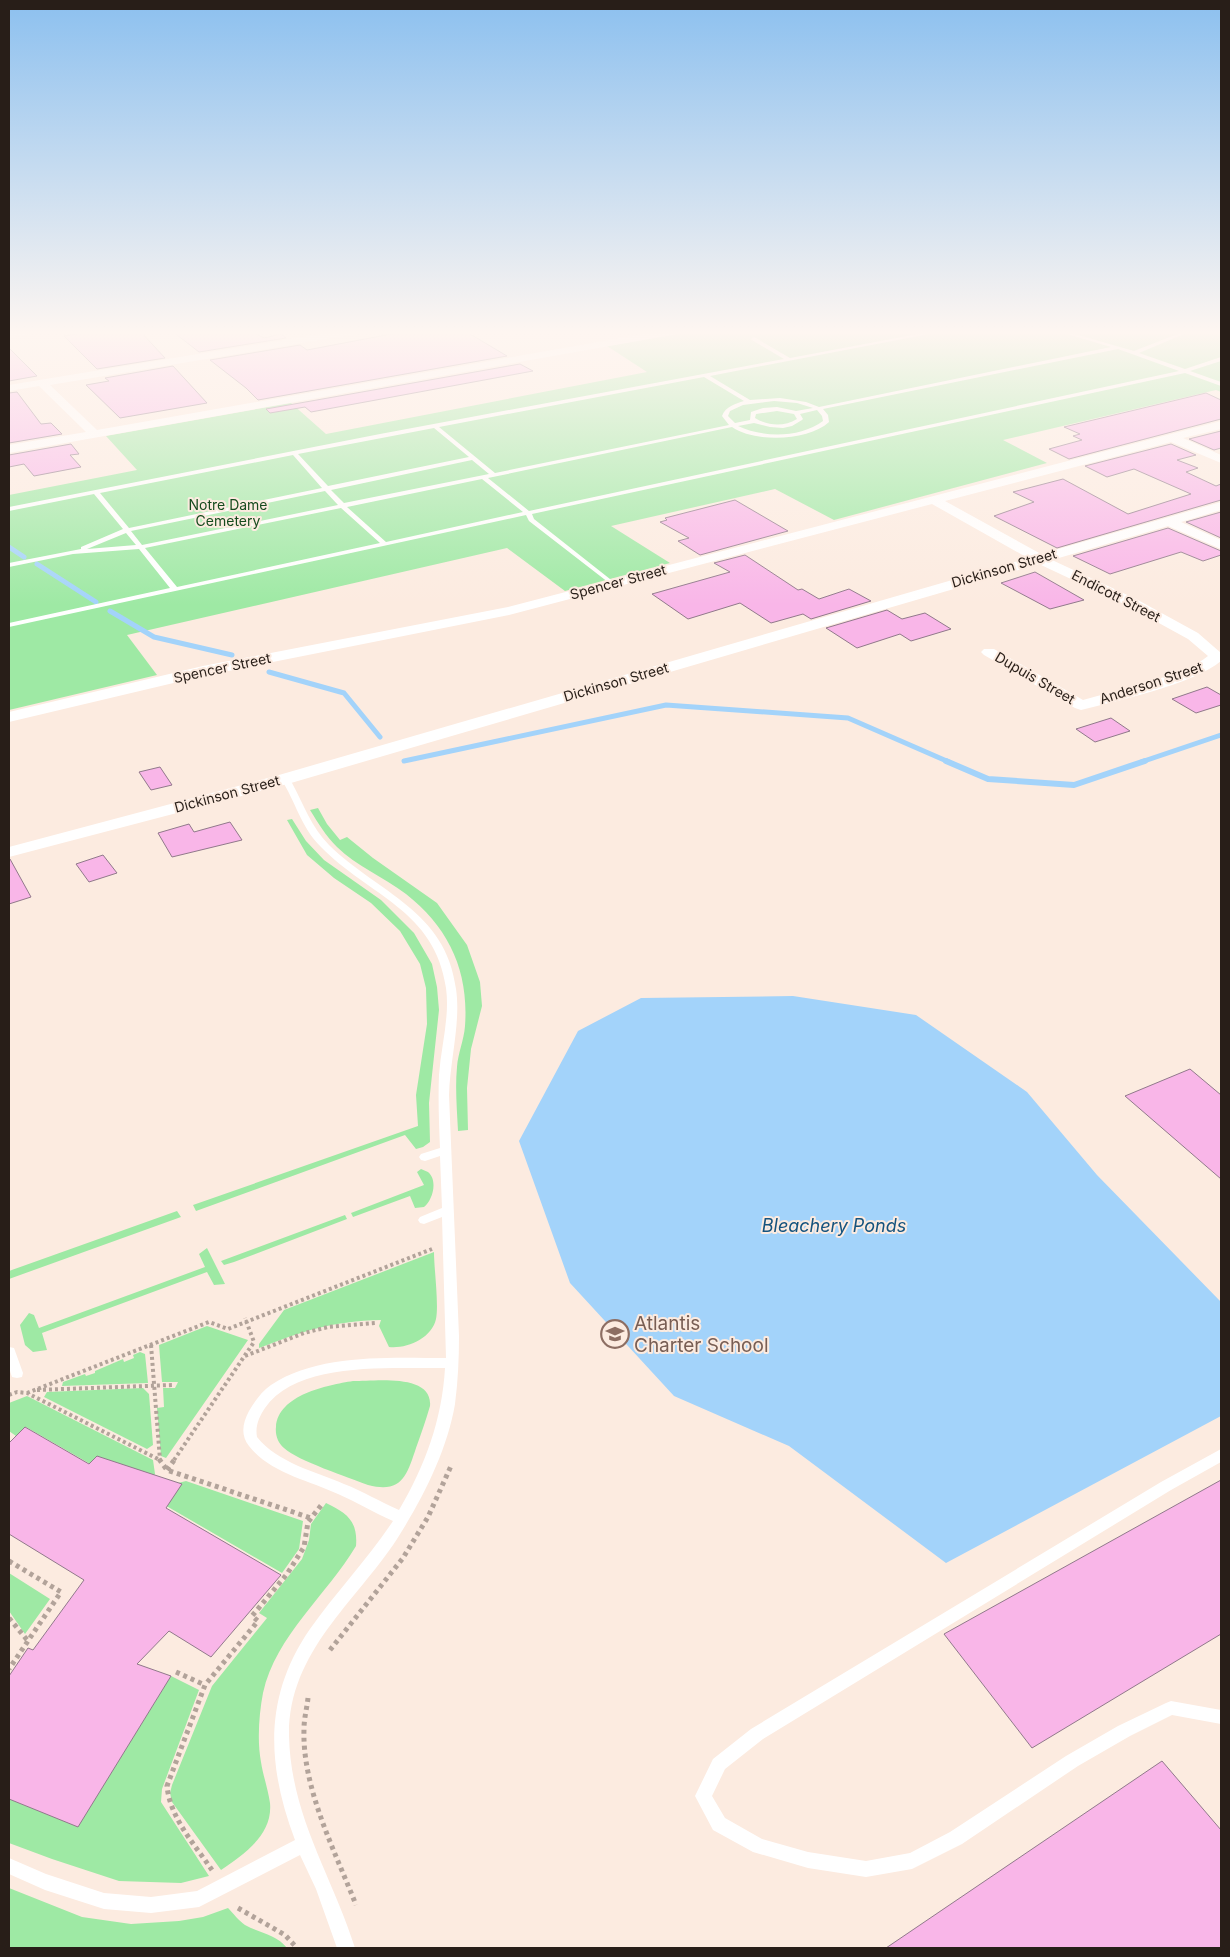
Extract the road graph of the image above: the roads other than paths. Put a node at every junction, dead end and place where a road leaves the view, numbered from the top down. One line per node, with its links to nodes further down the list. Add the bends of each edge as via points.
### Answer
1 (83, 422): 13 (street)
2 (161, 422): 13 (street)
3 (456, 422): 11 (lane)
4 (730, 422): 12 (lane)
5 (749, 422): 12 (lane)
6 (759, 422): 7 (lane, via 785,425)
7 (795, 422)
8 (826, 422): 12 (lane, via 817,429 787,435 763,434)
9 (949, 422): 27 (lane)
10 (1221, 425): 14 (street, Spencer Street)
11 (436, 426): 16 (lane); 17 (lane)
12 (733, 426): 19 (lane)
13 (95, 434): 15 (street)
14 (1172, 438): 18 (street); 23 (street, Spencer Street)
15 (9, 449)
16 (294, 453): 21 (lane); 22 (lane)
17 (474, 458): 19 (lane); 21 (lane)
18 (1221, 459)
19 (494, 475): 20 (lane)
20 (483, 477): 24 (lane); 27 (lane)
21 (326, 488): 24 (lane); 29 (lane)
22 (96, 492): 26 (lane); 29 (lane)
23 (932, 499): 34 (street, Endicott Street); 36 (street, Spencer Street)
24 (343, 506): 30 (lane); 32 (lane)
25 (1221, 506): 28 (street, Dickinson Street)
26 (9, 509)
27 (528, 513): 30 (lane); 36 (lane, via 531,520)
28 (1169, 521): 31 (street); 34 (street, Dickinson Street)
29 (127, 530): 32 (lane); 33 (lane)
30 (385, 544): 37 (lane)
31 (1221, 545)
32 (141, 547): 33 (lane); 37 (lane)
33 (73, 552): 35 (lane)
34 (1038, 558): 40 (street, Endicott Street, via 1131,602 1193,636); 43 (street, Dickinson Street)
35 (9, 565)
36 (613, 584): 42 (street, Spencer Street, via 509,611 203,671)
37 (175, 589): 38 (lane)
38 (9, 625)
39 (990, 652): 41 (street, Dupuis Street)
40 (1216, 655): 41 (street, Anderson Street, via 1215,661 1195,670)
41 (1081, 705)
42 (9, 717)
43 (285, 779): 44 (street, Dickinson Street); 45 (lane, via 303,816 328,850 409,909 438,948 453,993 444,1090)
44 (9, 852)
45 (445, 1150): 46 (lane); 47 (lane)
46 (425, 1158)
47 (449, 1210): 48 (lane); 50 (lane)
48 (424, 1220)
49 (9, 1352): 51 (lane)
50 (450, 1363): 53 (lane, via 450,1388 435,1448); 53 (lane, via 329,1368 295,1378 276,1388 264,1398 252,1418 252,1441 268,1456)
51 (16, 1373)
52 (1221, 1456): 54 (lane, via 1166,1486 757,1734 719,1764 703,1796 719,1824 759,1846 808,1860 866,1870 912,1860 956,1838 1072,1760 1171,1708)
53 (402, 1518): 55 (lane, via 314,1634 298,1659 288,1686 281,1746 284,1775)
54 (1221, 1717)
55 (304, 1844): 56 (lane, via 199,1899 151,1905 104,1901 45,1882); 57 (lane)
56 (9, 1866)
57 (346, 1948)

